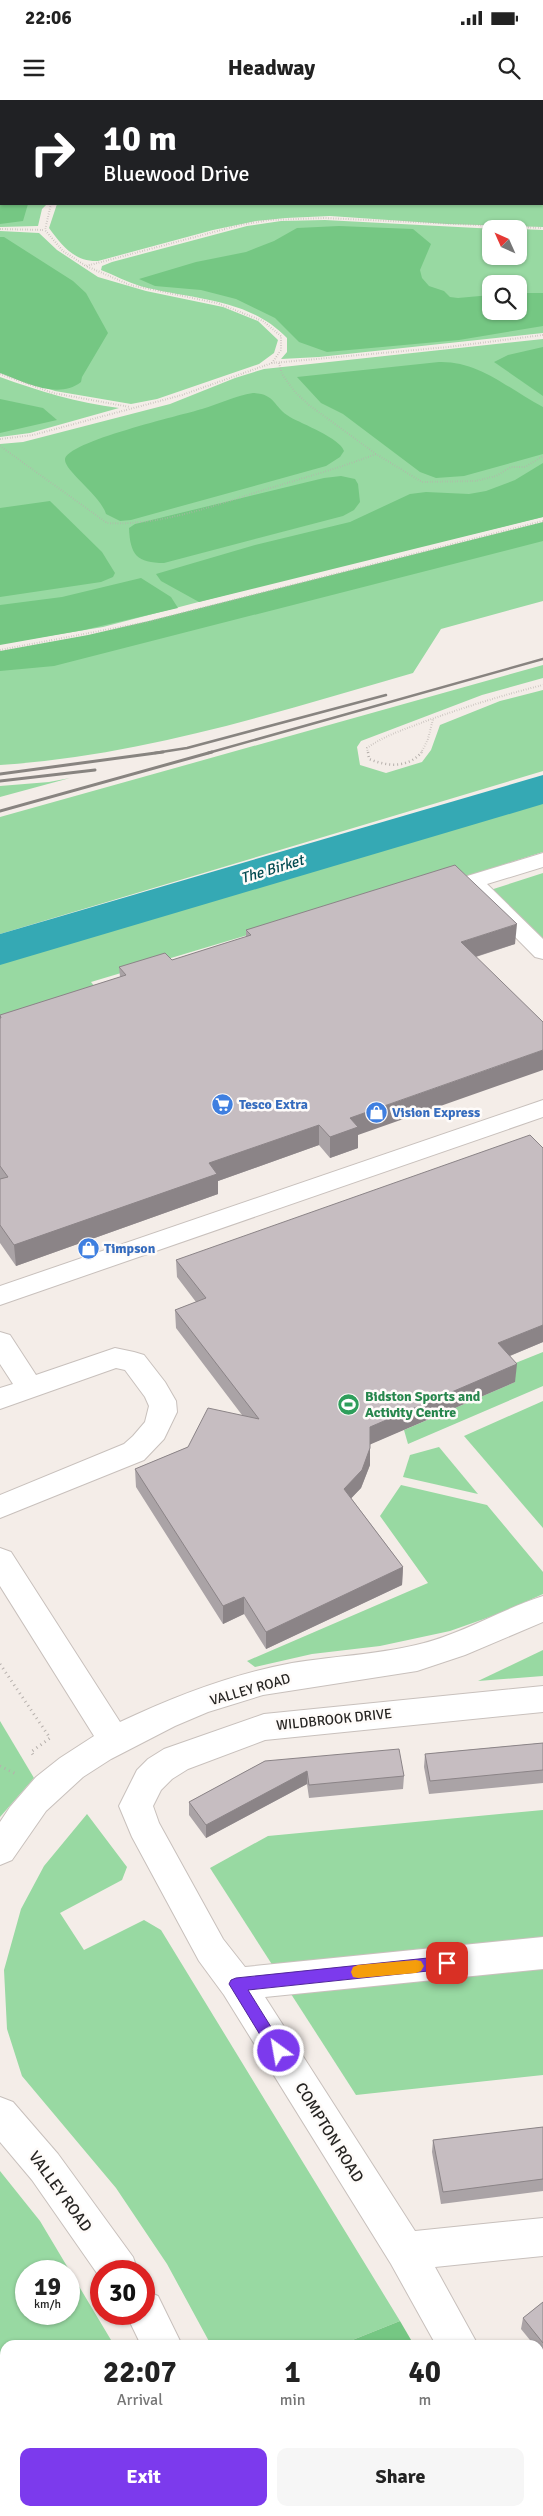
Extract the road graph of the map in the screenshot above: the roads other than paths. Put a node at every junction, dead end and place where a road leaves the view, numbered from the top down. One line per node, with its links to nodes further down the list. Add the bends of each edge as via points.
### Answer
1 (543, 860): 2 (street, via 472,882)
2 (543, 952)
3 (543, 1108): 4 (street)
4 (0, 1296)
5 (0, 1342): 6 (street)
6 (30, 1388): 7 (street); 8 (street, via 114,1358 124,1358 134,1362 163,1406 154,1429 134,1452)
7 (0, 1399)
8 (0, 1507)
9 (0, 1560): 12 (street)
10 (543, 1608): 12 (street, VALLEY ROAD, via 475,1638 400,1662 291,1677 220,1696)
11 (543, 1699): 13 (street, WILDBROOK DRIVE, via 264,1726 176,1759 160,1769)
12 (114, 1740): 14 (street, VALLEY ROAD, via 46,1789)
13 (143, 1790): 16 (street, COMPTON ROAD, via 136,1806 144,1827 211,1950)
14 (0, 1850)
15 (543, 1953): 16 (street)
16 (236, 1984): 19 (street, COMPTON ROAD)
17 (0, 2114): 20 (street, VALLEY ROAD, via 45,2167)
18 (543, 2237): 19 (street)
19 (406, 2252): 23 (street, COMPTON ROAD)
20 (111, 2260)
21 (152, 2325): 22 (street)
22 (159, 2340)
23 (455, 2340)

